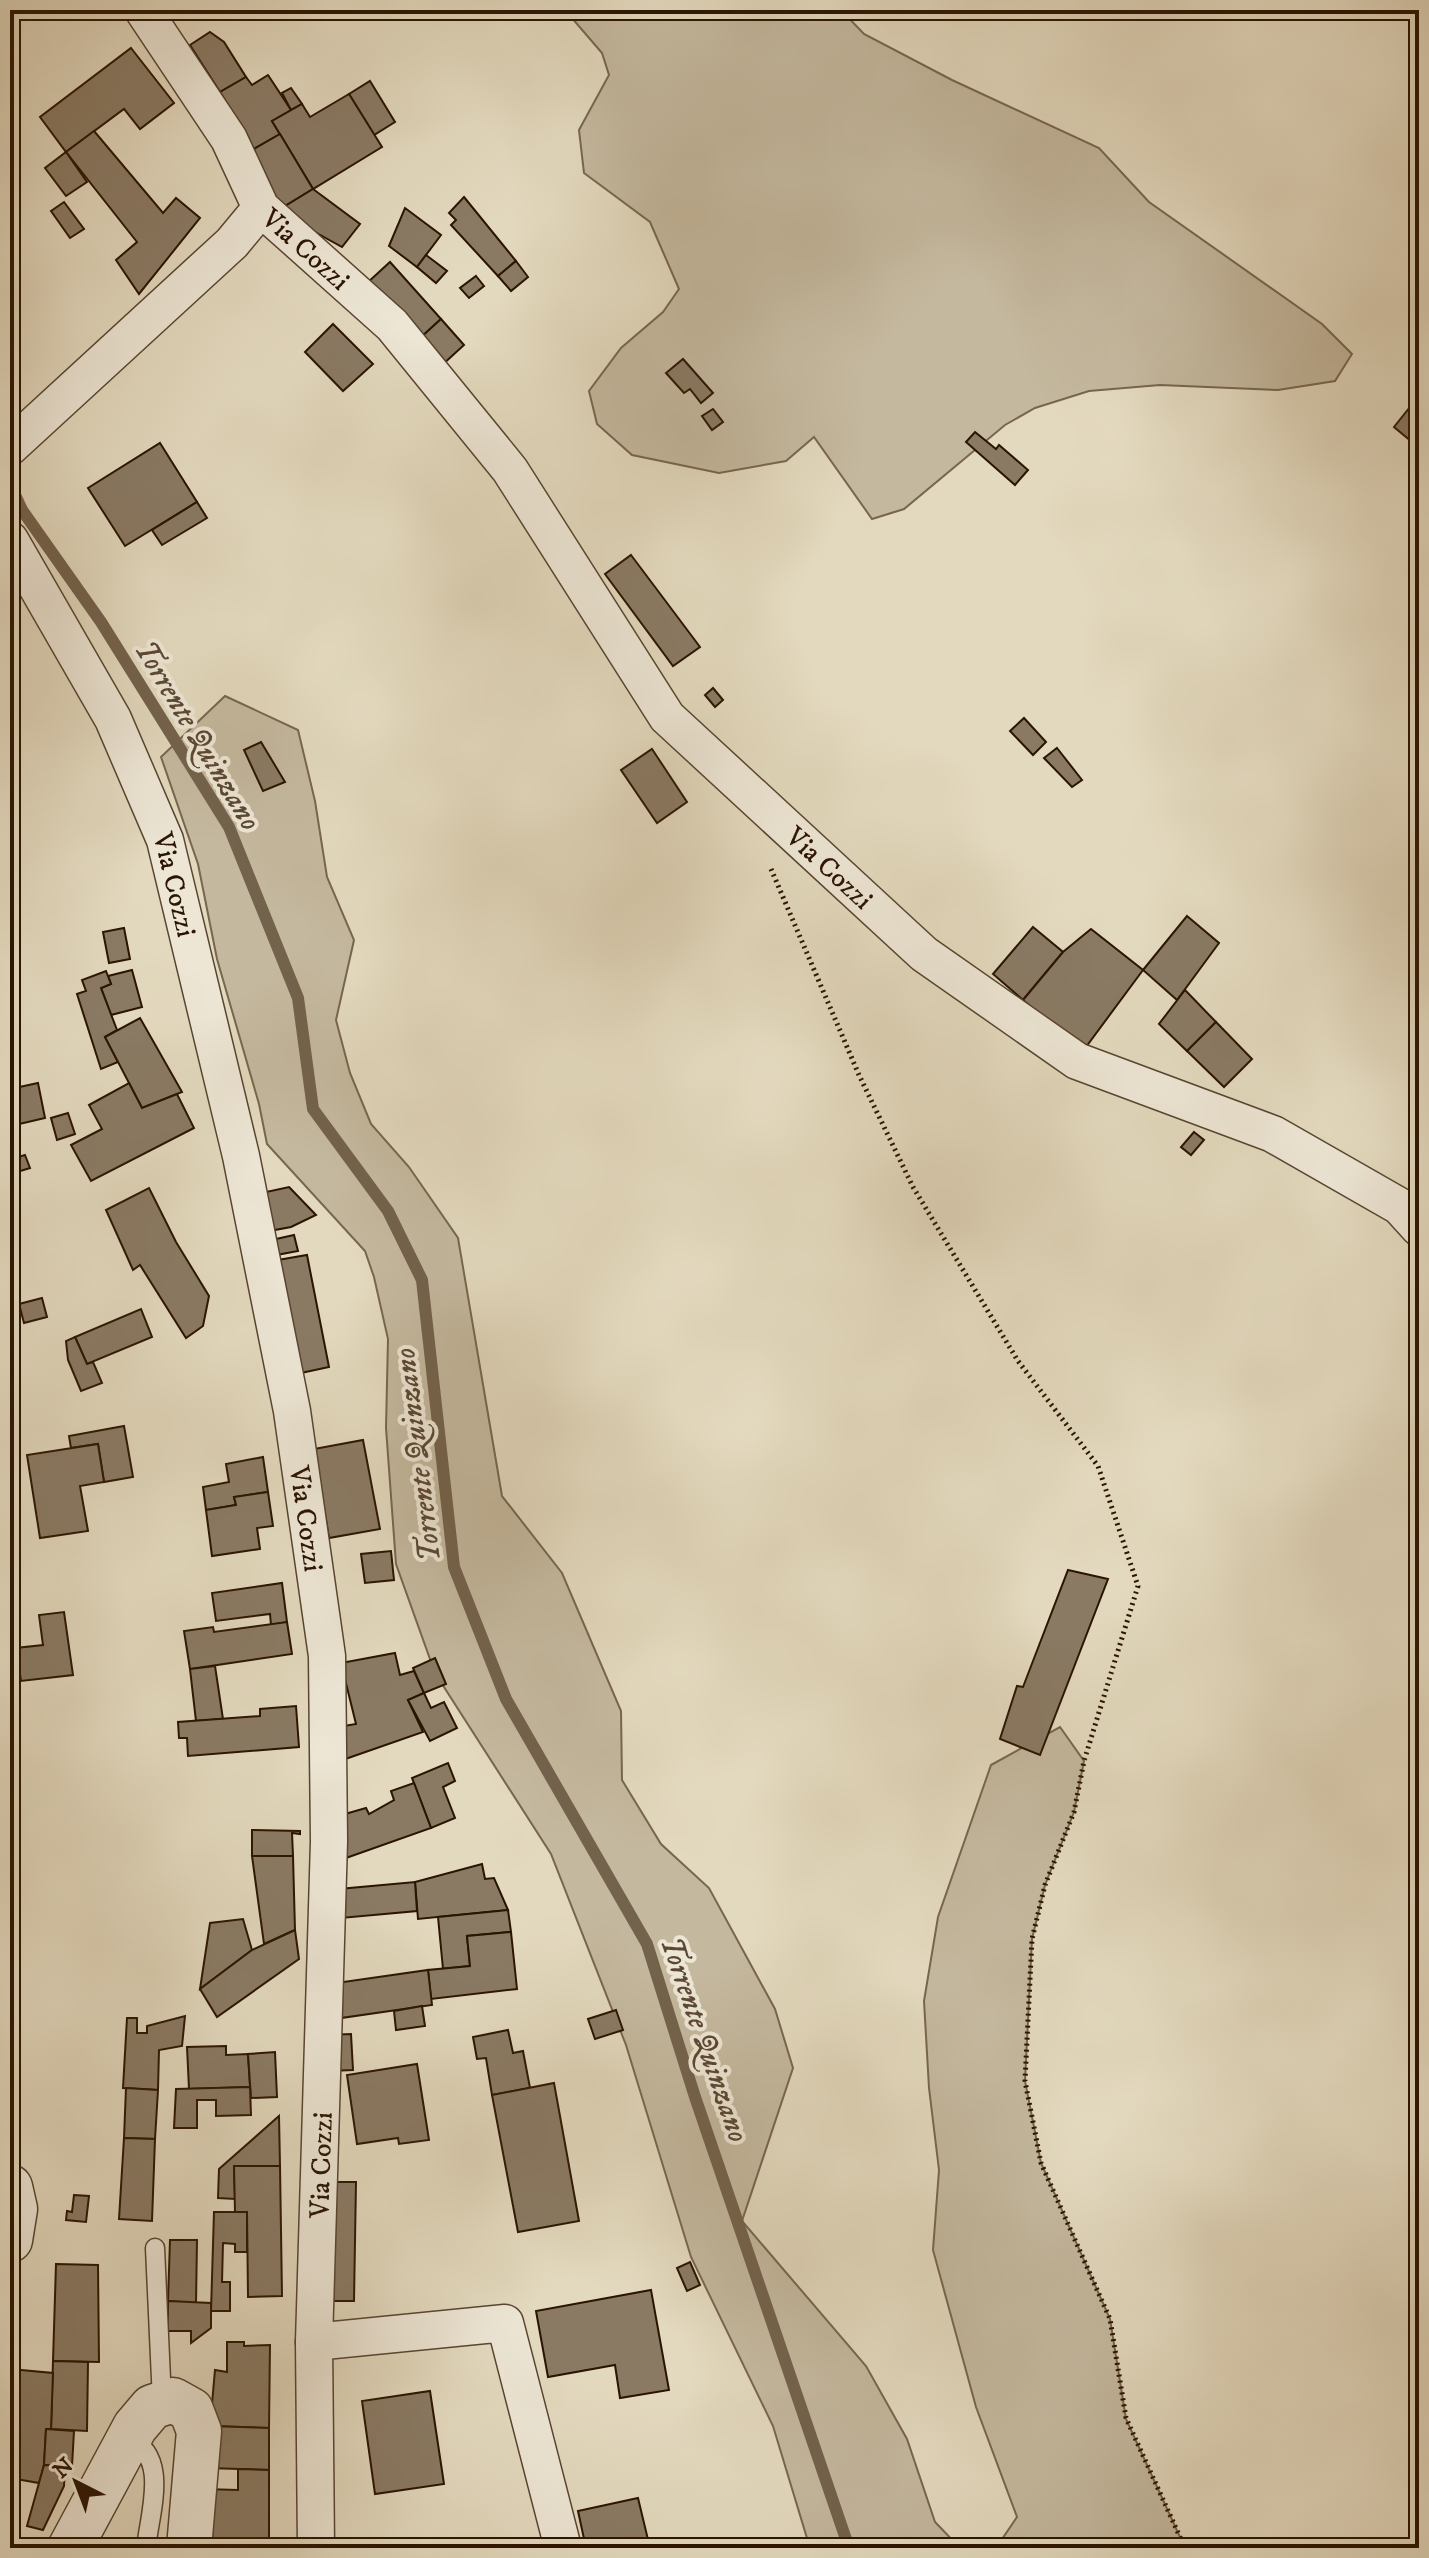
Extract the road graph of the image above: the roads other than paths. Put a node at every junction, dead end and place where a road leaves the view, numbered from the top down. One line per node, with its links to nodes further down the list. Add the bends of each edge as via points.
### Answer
1 (143, 10): 2 (street, via 229,139)
2 (261, 208): 3 (street, Via Cozzi, via 232,243); 5 (street, Via Cozzi, via 392,325 510,470 667,717 924,954 1077,1061 1273,1134 1399,1206)
3 (15, 443)
4 (10, 540): 9 (street, Via Cozzi, via 113,719 165,840 241,1156 292,1411 327,1656 329,1841)
5 (1419, 1228)
6 (10, 2187): 7 (street, via 15,2209)
7 (10, 2240)
8 (155, 2248): 10 (lane)
9 (314, 2342): 15 (street, Via Cozzi); 16 (street, via 505,2323)
10 (162, 2401): 11 (street, via 145,2413); 14 (street, via 173,2400 191,2410 199,2431)
11 (128, 2438): 12 (street); 13 (lane, via 140,2443 154,2465)
12 (70, 2548)
13 (146, 2548)
14 (189, 2548)
15 (316, 2548)
16 (563, 2548)

